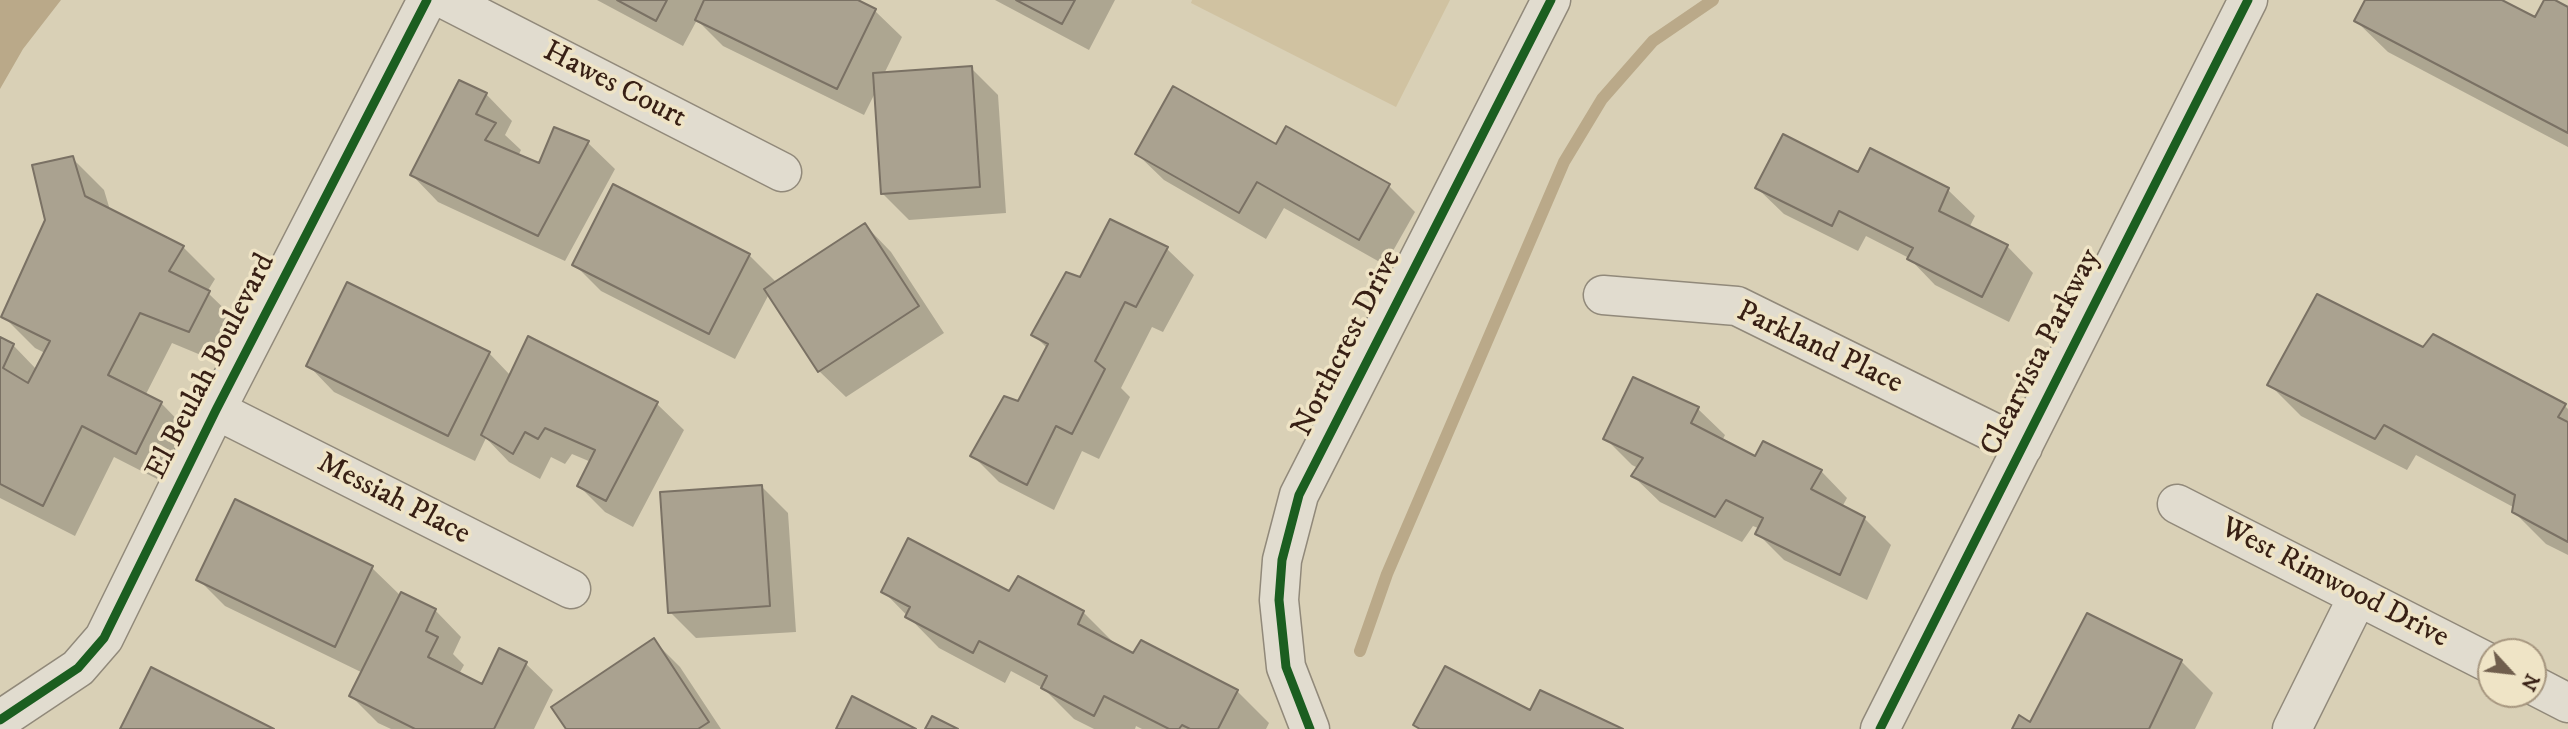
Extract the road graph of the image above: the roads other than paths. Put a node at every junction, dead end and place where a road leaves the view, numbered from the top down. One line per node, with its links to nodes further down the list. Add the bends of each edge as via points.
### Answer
1 (427, 0): 7 (street, El Beulah Boulevard)
2 (446, 0): 5 (street, Hawes Court)
3 (1551, 0): 16 (street, Northcrest Drive, via 1299,495 1282,560 1279,600 1286,667)
4 (2248, 0): 8 (street, Clearvista Parkway)
5 (782, 172)
6 (1603, 295): 8 (street, Parkland Place, via 1737,306)
7 (216, 410): 10 (street, Messiah Place); 15 (street, El Beulah Boulevard, via 104,638 78,668)
8 (2023, 447): 17 (street, Clearvista Parkway)
9 (2177, 504): 11 (street, West Rimwood Drive)
10 (571, 589)
11 (2358, 596): 12 (street, West Rimwood Drive); 18 (street)
12 (2477, 657)
13 (2547, 692): 14 (street)
14 (2568, 702)
15 (7, 722)
16 (1310, 729)
17 (1880, 729)
18 (2292, 729)

